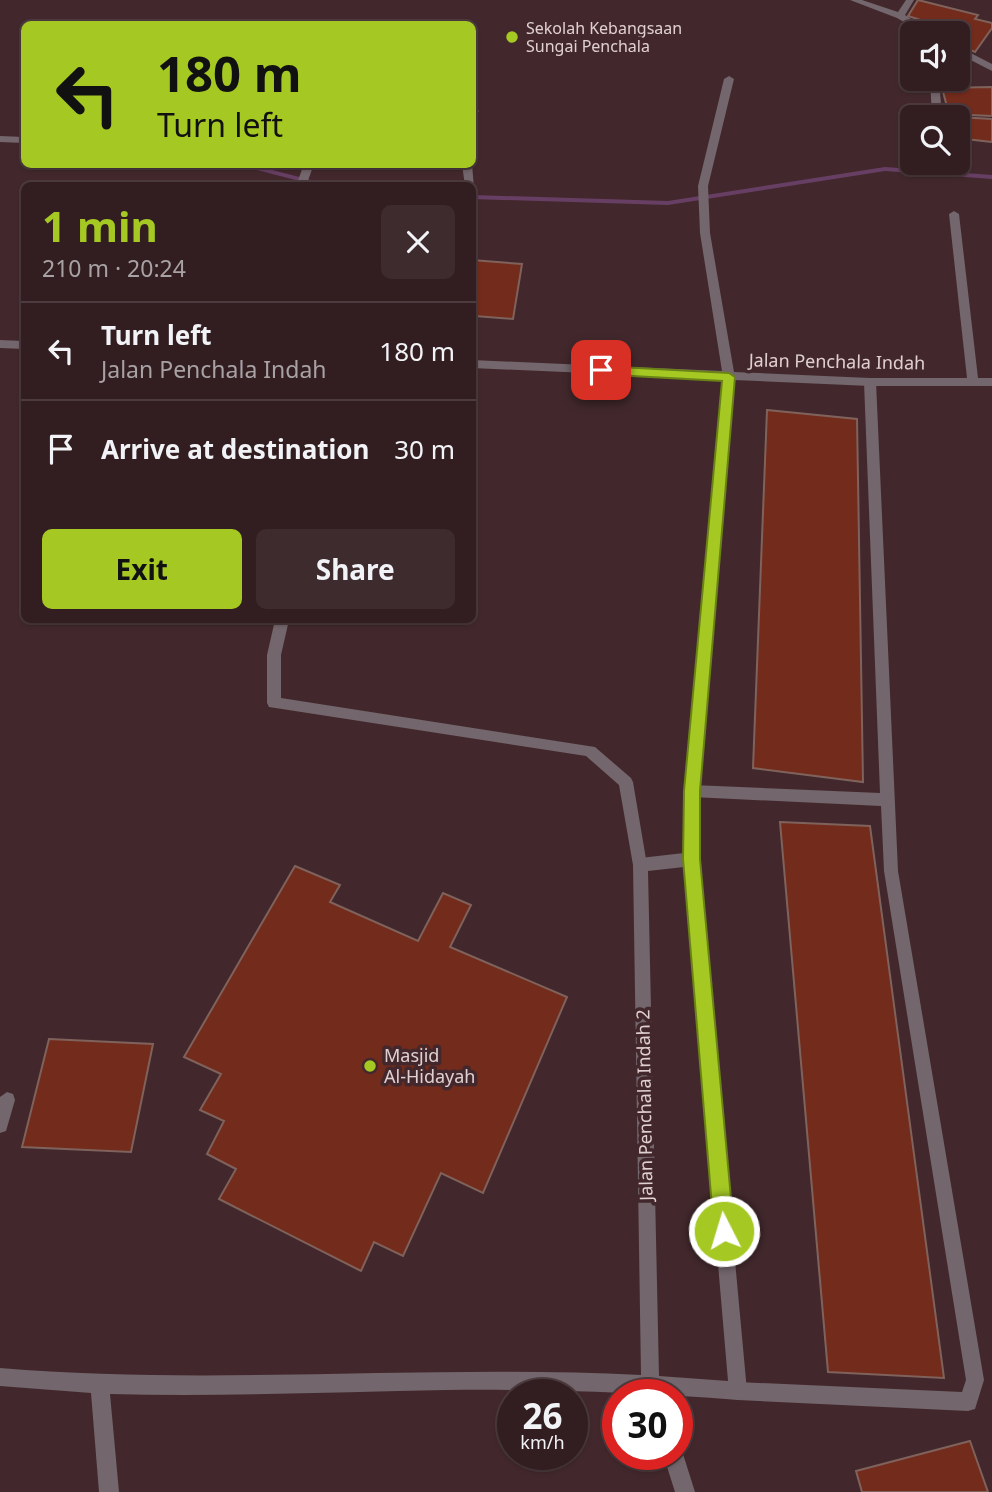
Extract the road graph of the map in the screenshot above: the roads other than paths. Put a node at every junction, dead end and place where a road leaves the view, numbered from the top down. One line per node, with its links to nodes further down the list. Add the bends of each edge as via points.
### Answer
1 (855, 0): 3 (street)
2 (910, 0): 3 (street)
3 (900, 16): 4 (street)
4 (908, 21)
5 (970, 56): 6 (street)
6 (992, 68)
7 (729, 79): 14 (street, via 703,186 705,233)
8 (0, 139): 9 (street)
9 (21, 140)
10 (954, 214): 16 (street)
11 (0, 344): 12 (street)
12 (21, 345)
13 (476, 364): 14 (street, Jalan Penchala Indah)
14 (729, 377): 15 (street, Jalan Penchala Indah); 19 (street)
15 (870, 382): 16 (street, Jalan Penchala Indah); 20 (street)
16 (973, 382): 17 (street, Jalan Penchala Indah)
17 (992, 382)
18 (281, 623): 22 (street, Jalan Penchala Indah 2, via 274,655 274,703 590,751 626,782)
19 (692, 791): 20 (street); 21 (street)
20 (886, 800): 30 (street, via 891,871 975,1380 968,1402)
21 (691, 859): 22 (street); 30 (street)
22 (640, 865): 26 (street, Jalan Penchala Indah 2)
23 (7, 1100): 24 (street)
24 (0, 1125)
25 (0, 1377): 27 (street)
26 (652, 1379)
27 (100, 1386): 28 (street, via 450,1381); 32 (street)
28 (602, 1387)
29 (693, 1390): 30 (street)
30 (738, 1391)
31 (678, 1470): 33 (street)
32 (109, 1492)
33 (685, 1492)

